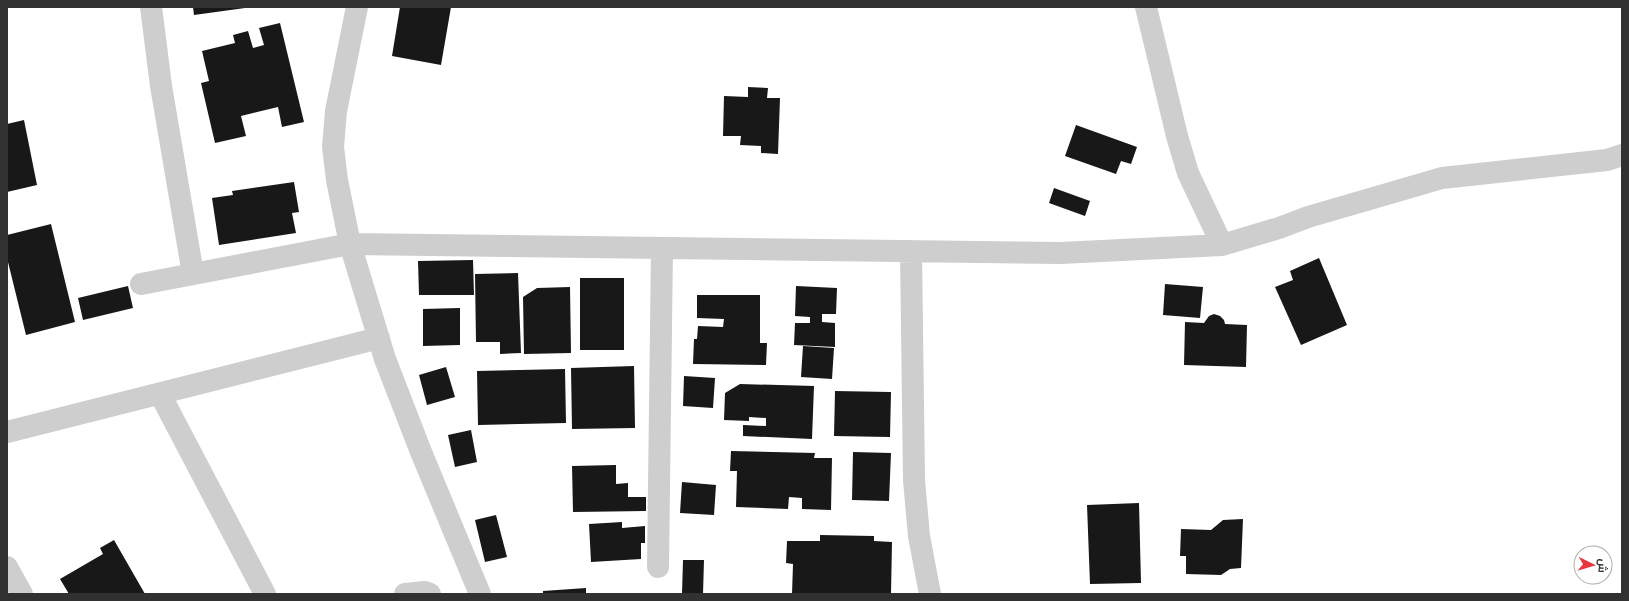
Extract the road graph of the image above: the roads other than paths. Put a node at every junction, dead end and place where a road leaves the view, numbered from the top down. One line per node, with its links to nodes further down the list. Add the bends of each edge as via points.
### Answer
1 (151, 7): 9 (street, via 161,86)
2 (357, 7): 5 (street, via 336,111 333,147 336,180)
3 (1146, 7): 6 (street, via 1188,173)
4 (1622, 155): 6 (street, via 1607,160 1442,178)
5 (350, 244): 7 (street); 9 (street); 11 (street)
6 (1222, 244): 8 (street, via 1061,253)
7 (662, 248): 8 (street); 14 (street)
8 (911, 251): 21 (street, via 914,480 919,536)
9 (193, 274): 10 (street)
10 (141, 284)
11 (379, 338): 12 (street); 16 (street)
12 (160, 394): 13 (street); 18 (street)
13 (7, 432)
14 (658, 566)
15 (7, 567): 17 (street)
16 (474, 592)
17 (22, 594)
18 (265, 594)
19 (405, 594): 20 (street)
20 (430, 594)
21 (930, 594)

